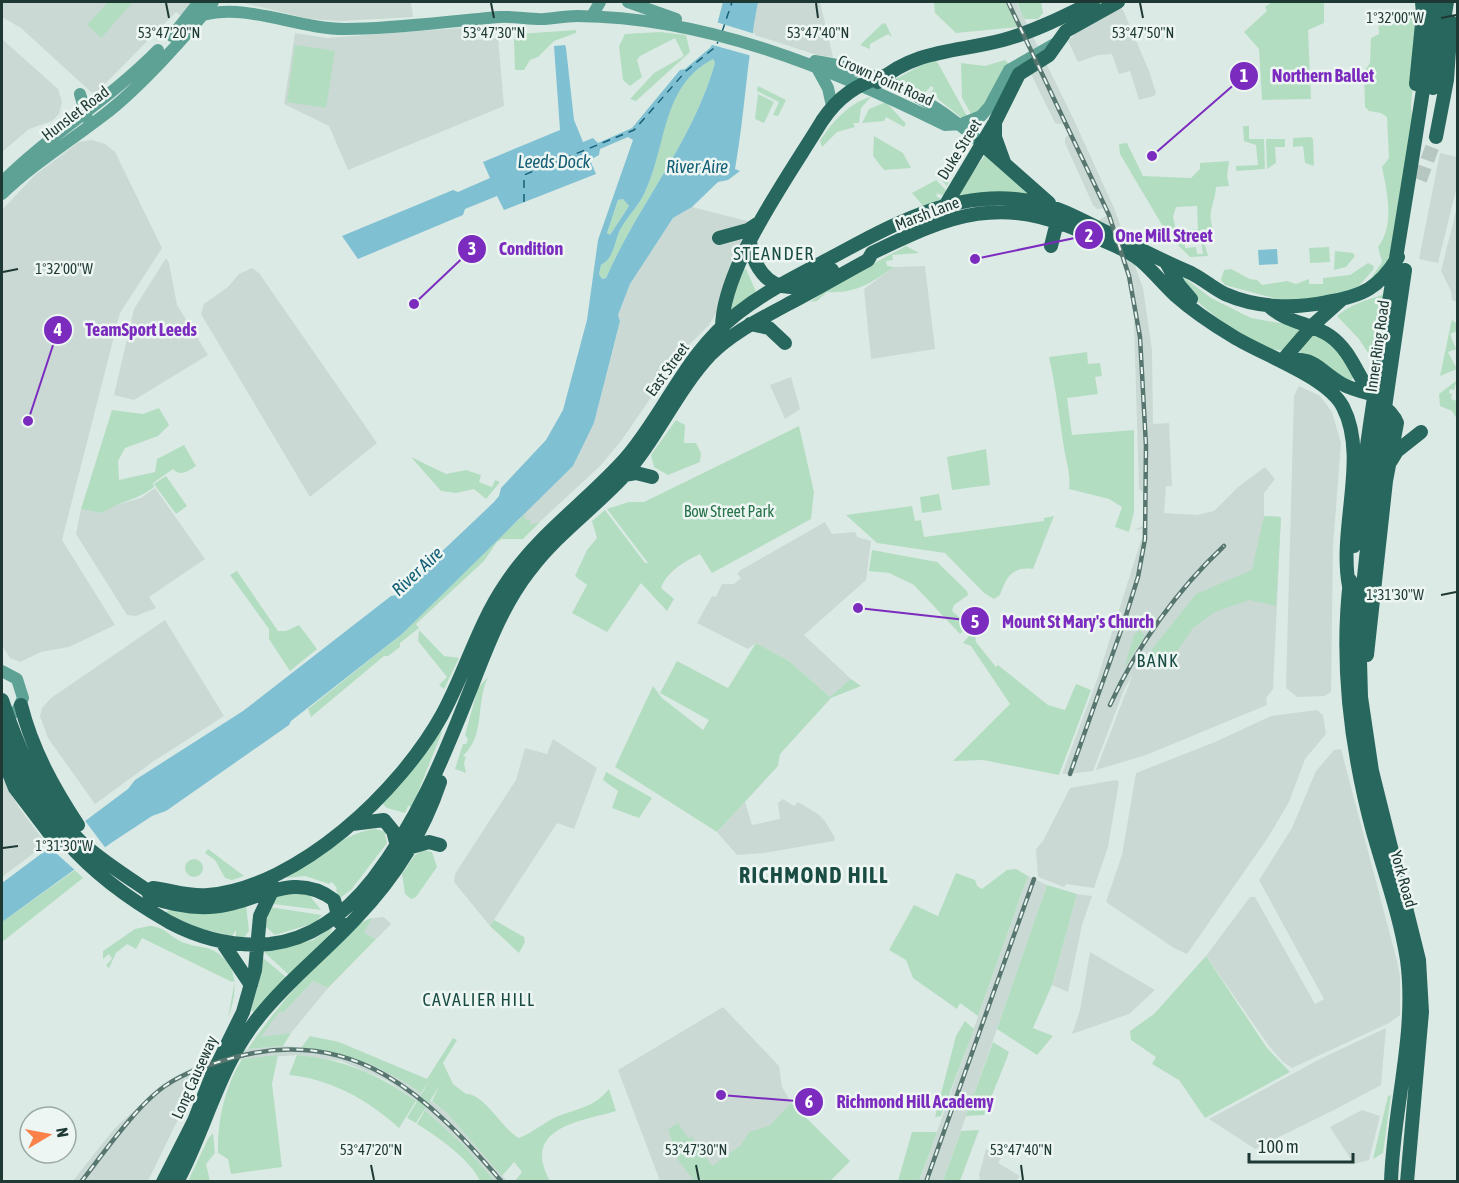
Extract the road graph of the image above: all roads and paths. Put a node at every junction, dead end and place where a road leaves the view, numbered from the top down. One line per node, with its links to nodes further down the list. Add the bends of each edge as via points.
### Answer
1 (213, 2): 10 (main road, Hunslet Road)
2 (230, 2): 11 (main road)
3 (600, 2): 12 (main road)
4 (628, 2): 14 (main road)
5 (1093, 2): 19 (highway, via 1014,37 913,59)
6 (1118, 2): 15 (highway, Duke Street, via 1066,31)
7 (1422, 2): 28 (highway, via 1413,107)
8 (1436, 2): 13 (highway, Inner Ring Road)
9 (1449, 2): 13 (highway)
10 (198, 10): 11 (main road); 21 (main road, Hunslet Road); 26 (main road, Hunslet Road, via 119,101)
11 (244, 11): 12 (main road, via 302,26 346,29 503,17)
12 (592, 16): 14 (main road)
13 (1443, 18): 27 (highway, via 1447,80); 28 (highway, Inner Ring Road); 56 (highway, Inner Ring Road)
14 (704, 32): 16 (main road, Crown Point Road)
15 (1059, 41): 18 (highway, via 1049,55); 20 (main road, Duke Street, via 1009,70)
16 (799, 60): 17 (main road, Crown Point Road); 19 (main road, Crown Point Road, via 833,64)
17 (817, 68): 19 (main road, Crown Point Road); 22 (main road)
18 (1024, 68): 20 (main road); 24 (highway, Duke Street, via 1012,84)
19 (874, 82): 22 (highway, via 857,97); 25 (main road, Crown Point Road, via 945,125)
20 (997, 94): 25 (main road, Duke Street, via 981,116)
21 (106, 98): 23 (main road, Hunslet Road); 23 (main road, via 80,94)
22 (832, 106): 37 (highway)
23 (87, 113): 26 (main road); 31 (main road, Hunslet Road, via 30,155)
24 (995, 122): 29 (highway, Duke Street); 30 (highway, via 998,147)
25 (961, 124): 29 (main road)
26 (87, 127): 32 (main road, Hunslet Road, via 45,156)
27 (1436, 137)
28 (1417, 140): 42 (highway, Inner Ring Road)
29 (981, 143): 30 (highway); 34 (highway, Duke Street)
30 (1008, 169): 33 (highway)
31 (2, 183)
32 (2, 194)
33 (1051, 204): 34 (highway, Marsh Lane, via 988,199); 36 (highway, Marsh Lane)
34 (945, 206): 38 (highway, Duke Street); 44 (highway, Marsh Lane, via 886,228)
35 (1040, 216): 36 (highway, Marsh Lane); 36 (highway, via 1052,246); 38 (highway, Marsh Lane, via 987,212)
36 (1063, 217): 43 (highway, Marsh Lane); 47 (highway, Marsh Lane, via 1138,259 1177,297)
37 (760, 222): 39 (highway, via 748,230); 40 (highway)
38 (936, 224): 41 (highway, Marsh Lane)
39 (719, 238)
40 (750, 240): 44 (highway, via 757,267); 50 (highway, via 724,308)
41 (872, 254): 44 (highway, via 866,253 800,285); 48 (highway, Marsh Lane, via 868,260)
42 (1398, 257): 45 (highway, via 1382,281); 58 (highway, Inner Ring Road, via 1382,350)
43 (1167, 264): 46 (highway, Marsh Lane, via 1196,275 1230,296); 47 (highway)
44 (780, 285): 50 (highway, Marsh Lane)
45 (1347, 298): 46 (highway, via 1318,304); 49 (highway)
46 (1269, 306): 49 (highway, via 1279,316)
47 (1201, 313): 53 (highway, Marsh Lane, via 1249,347)
48 (750, 324): 51 (highway, via 769,328); 52 (highway, Marsh Lane)
49 (1312, 326): 53 (highway); 54 (highway, via 1331,337)
50 (722, 327): 73 (highway, East Street, via 681,373 628,455 520,564 488,614 440,719 407,765)
51 (785, 343)
52 (713, 352): 59 (highway, East Street)
53 (1282, 361): 55 (highway, via 1307,359); 62 (highway, Marsh Lane, via 1323,386 1342,404 1354,439 1345,542)
54 (1355, 365): 55 (highway, via 1357,376 1353,382); 56 (highway)
55 (1340, 383): 56 (highway, via 1351,396)
56 (1382, 395): 58 (highway, Inner Ring Road); 60 (highway, via 1396,423)
57 (1421, 432): 60 (highway, via 1397,451)
58 (1374, 438): 62 (highway, Inner Ring Road); 66 (highway, Inner Ring Road, via 1359,624)
59 (643, 451): 61 (highway, East Street); 61 (highway, via 652,477)
60 (1389, 464): 66 (highway)
61 (624, 476): 75 (highway, East Street, via 552,544 525,576 499,618 443,760 443,775 430,812)
62 (1349, 586): 64 (highway, York Road)
63 (3, 669): 68 (main road, via 21,685)
64 (1348, 686): 65 (highway); 88 (highway, York Road, via 1355,754 1407,961 1405,1054)
65 (1336, 697)
66 (1361, 697): 89 (highway, York Road, via 1376,786 1419,960 1422,1012)
67 (2, 700): 72 (highway, via 28,767)
68 (21, 705): 69 (main road, via 12,716); 72 (highway)
69 (2, 719)
70 (2, 728): 72 (highway, via 19,769)
71 (2, 756): 72 (highway, via 15,788)
72 (57, 821): 77 (highway); 83 (highway, via 81,860 106,882 178,927)
73 (352, 824): 75 (highway, via 384,820); 76 (highway)
74 (440, 845): 75 (highway, via 429,842)
75 (400, 850): 80 (highway); 82 (highway, Long Causeway, via 357,917)
76 (282, 872): 77 (highway, via 208,895 153,888); 78 (highway, Long Causeway)
77 (148, 891): 78 (highway, via 150,897 163,902 210,907)
78 (272, 891): 79 (highway, via 294,885); 84 (highway, Long Causeway, via 260,916)
79 (323, 893): 80 (highway, via 334,900); 81 (highway)
80 (340, 915): 81 (highway); 82 (highway)
81 (325, 924): 84 (highway, via 299,938)
82 (334, 939): 87 (highway, Long Causeway, via 257,1018 219,1085)
83 (222, 942): 84 (highway); 85 (highway)
84 (256, 945): 85 (highway, Long Causeway)
85 (251, 985): 86 (highway, Long Causeway, via 243,1012)
86 (163, 1182)
87 (177, 1182)
88 (1391, 1182)
89 (1407, 1182)

